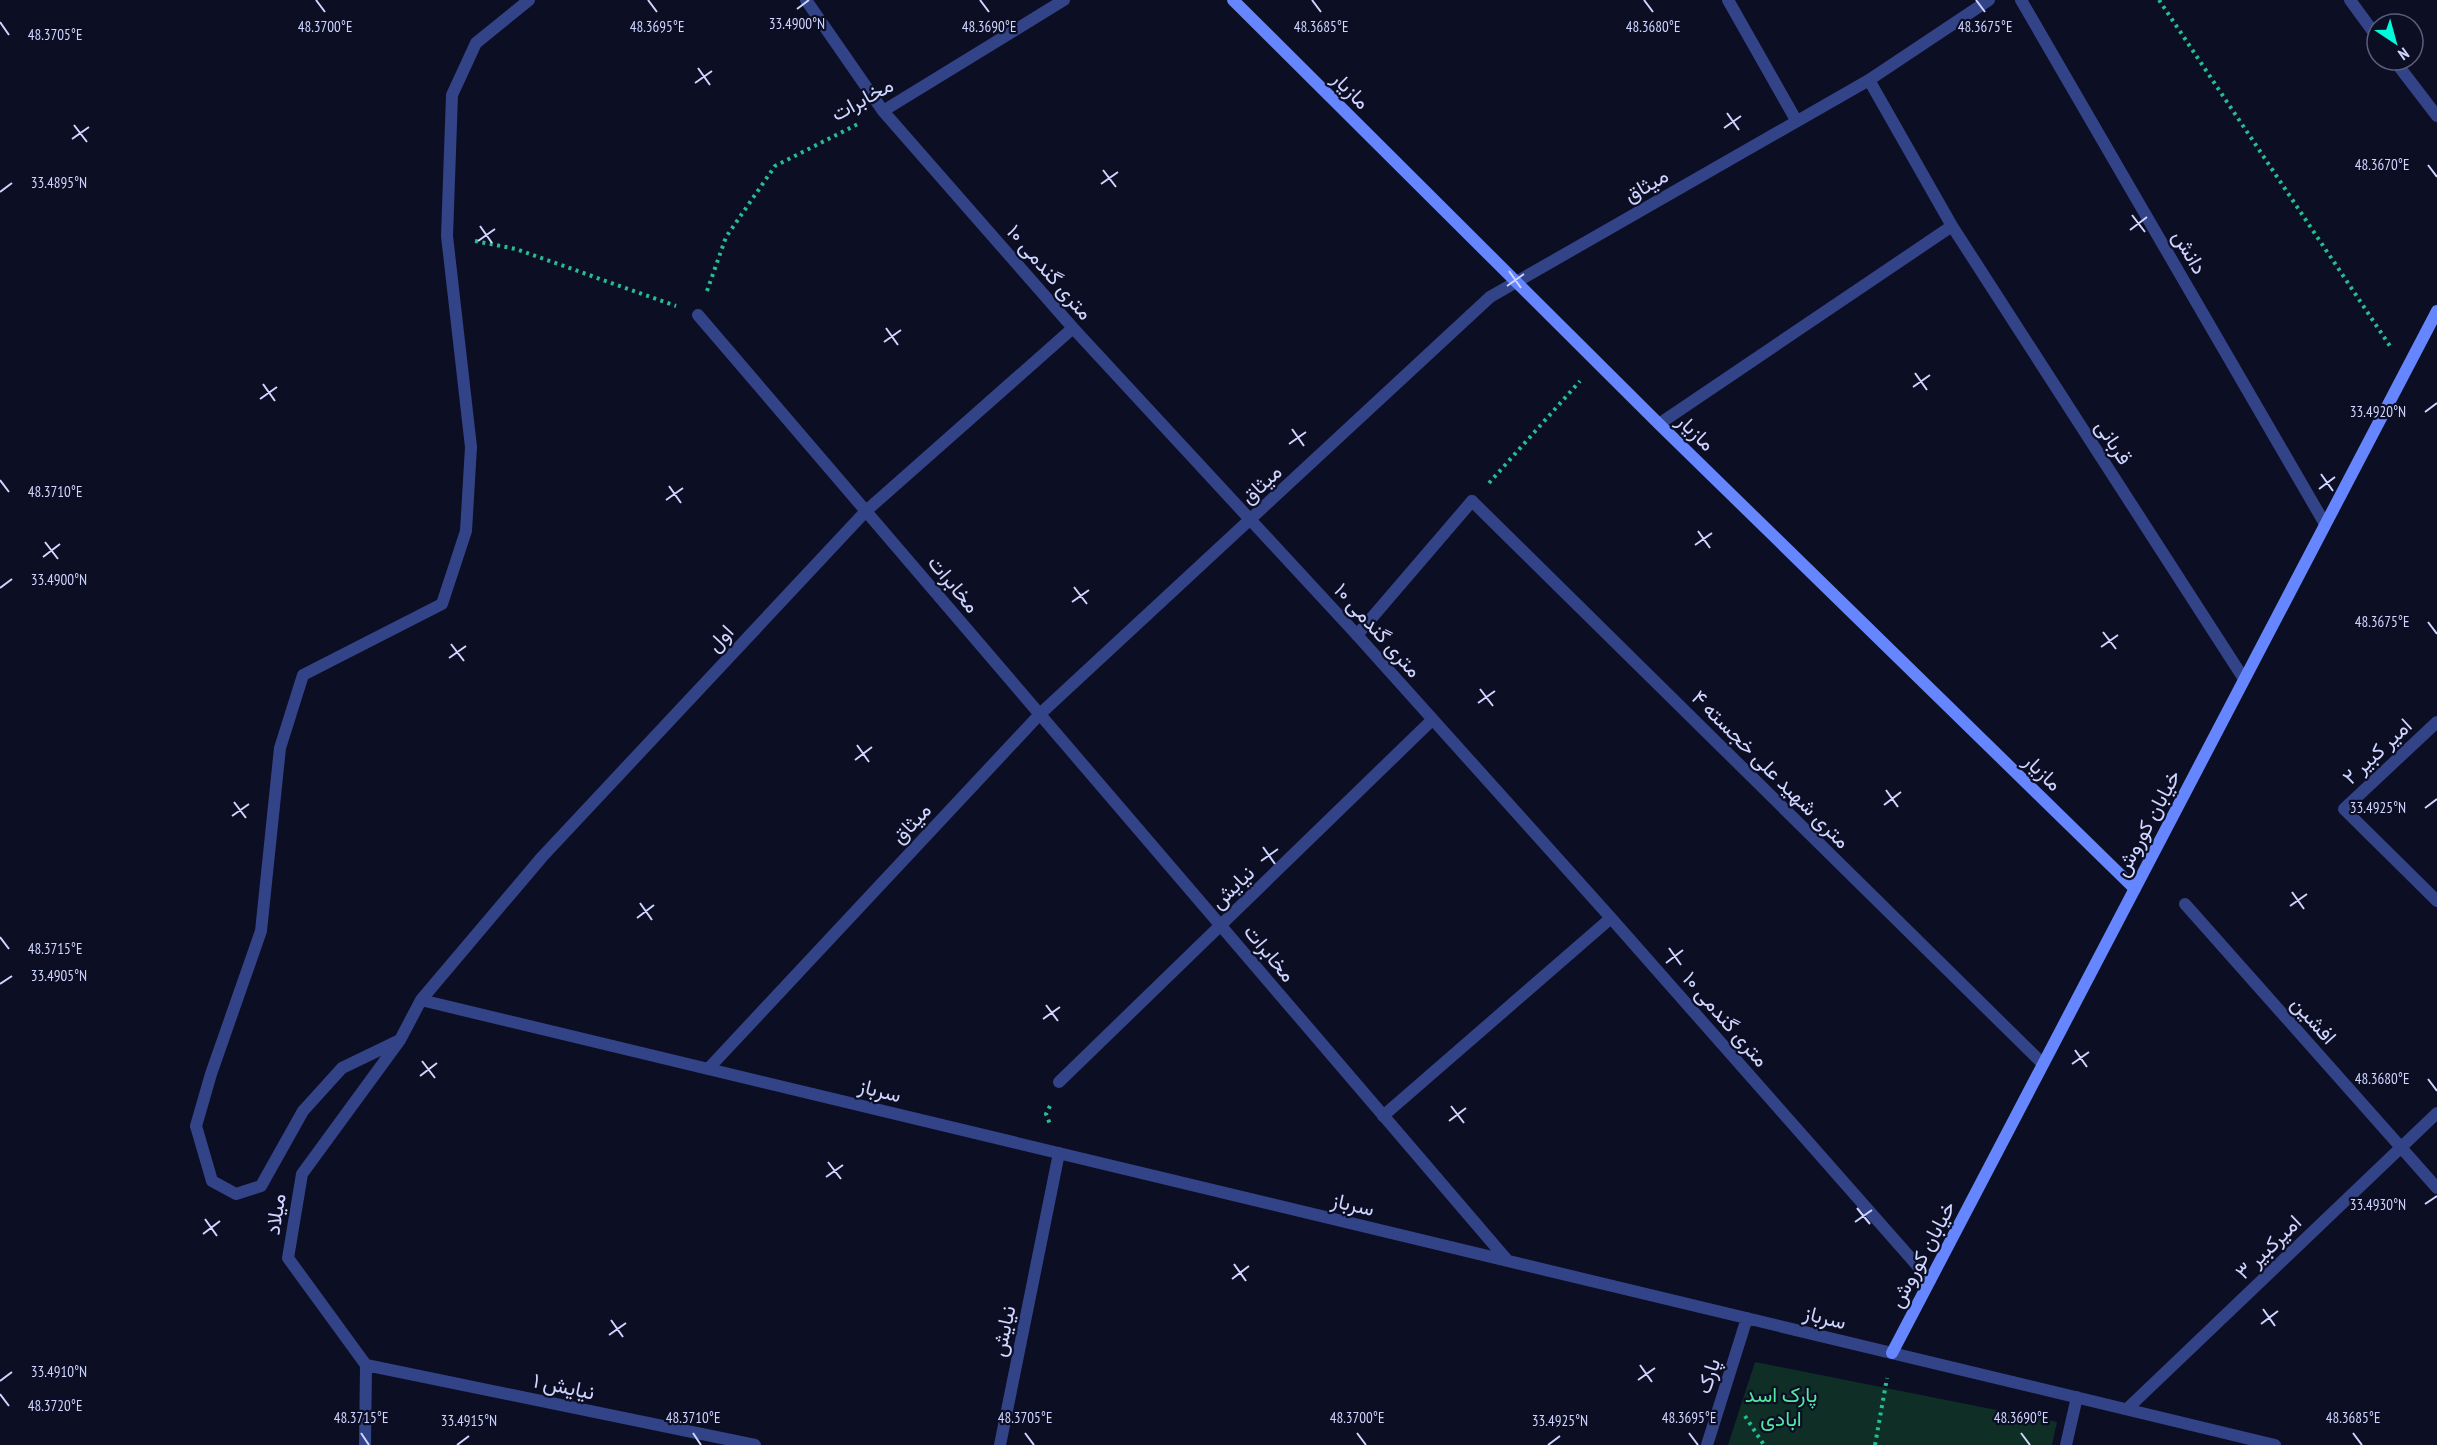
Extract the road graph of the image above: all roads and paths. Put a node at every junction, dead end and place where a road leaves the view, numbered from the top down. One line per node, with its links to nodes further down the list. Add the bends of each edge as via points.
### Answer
1 (529, 0): 17 (street, via 476,43 452,95)
2 (806, 0): 13 (street, ۱۰ متری گندمی)
3 (1064, 0): 13 (street, مخابرات)
4 (1233, 0): 18 (street, مازیار)
5 (1728, 0): 15 (street)
6 (1989, 0): 12 (street, میثاق)
7 (2020, 0): 28 (street, دانش)
8 (2159, 0): 23 (path)
9 (2350, 0): 10 (street)
10 (2365, 21)
11 (2403, 72): 14 (street)
12 (1869, 80): 15 (street, میثاق); 16 (street, قربانی)
13 (883, 111): 20 (path, مخابرات, via 775,166 726,237); 21 (street, ۱۰ متری گندمی)
14 (2437, 116)
15 (1796, 120): 18 (street, میثاق)
16 (1952, 226): 24 (street); 30 (street, قربانی)
17 (447, 236): 20 (path, via 516,249); 40 (street, via 471,447 466,531 442,604 303,675 280,748 261,932 196,1126 212,1180 236,1194 261,1186 303,1111 342,1068)
18 (1517, 282): 22 (street, مازیار); 27 (street, میثاق, via 1490,297)
19 (2437, 311): 23 (street, خیابان کوروش)
20 (698, 315): 26 (street, مخابرات)
21 (1073, 328): 26 (street, اول); 27 (street, ۱۰ متری گندمی)
22 (1597, 362): 24 (street, مازیار); 25 (path)
23 (2406, 370): 28 (street, خیابان کوروش)
24 (1659, 424): 34 (street, مازیار)
25 (1472, 501): 29 (street); 41 (street, ۴ متری شهید علی خجسته)
26 (866, 511): 31 (street, مخابرات); 39 (street, اول, via 542,857)
27 (1250, 520): 29 (street, ۱۰ متری گندمی); 31 (street, میثاق)
28 (2325, 524): 30 (street, خیابان کوروش)
29 (1357, 634): 32 (street, ۱۰ متری گندمی)
30 (2244, 680): 34 (street, خیابان کوروش)
31 (1040, 714): 38 (street, مخابرات); 42 (street, میثاق)
32 (1432, 720): 37 (street, ۱۰ متری گندمی); 38 (street, نیایش)
33 (2437, 722): 35 (street, امیر کبیر ۲, via 2344,809)
34 (2134, 889): 41 (street, خیابان کوروش)
35 (2437, 901)
36 (2185, 904): 46 (street, افشین)
37 (1611, 918): 45 (street); 50 (street, ۱۰ متری گندمی)
38 (1220, 925): 43 (street, نیایش); 45 (street, مخابرات)
39 (421, 1000): 40 (street, میلاد); 42 (street, سرباز)
40 (400, 1040): 53 (street, میلاد, via 302,1174 288,1258)
41 (2043, 1064): 50 (street, خیابان کوروش)
42 (708, 1069): 47 (street, سرباز)
43 (1059, 1082): 47 (path, via 1046,1114)
44 (2437, 1113): 46 (street, امیرکبیر ۳)
45 (1383, 1116): 49 (street, مخابرات)
46 (2400, 1147): 48 (street, افشین); 55 (street, امیرکبیر ۳)
47 (1059, 1153): 49 (street, سرباز); 58 (street, نیایش)
48 (2437, 1188)
49 (1506, 1260): 51 (street, سرباز)
50 (1930, 1280): 52 (street, خیابان کوروش)
51 (1747, 1318): 52 (street, سرباز); 59 (street, پارک)
52 (1892, 1353): 54 (street, سرباز); 60 (path)
53 (366, 1365): 56 (street); 57 (street, نیایش ۱)
54 (2077, 1397): 55 (street, سرباز); 61 (street)
55 (2127, 1409): 62 (street, سرباز)
56 (365, 1445)
57 (755, 1445)
58 (999, 1445)
59 (1707, 1445)
60 (1875, 1445)
61 (2066, 1445)
62 (2275, 1445)

